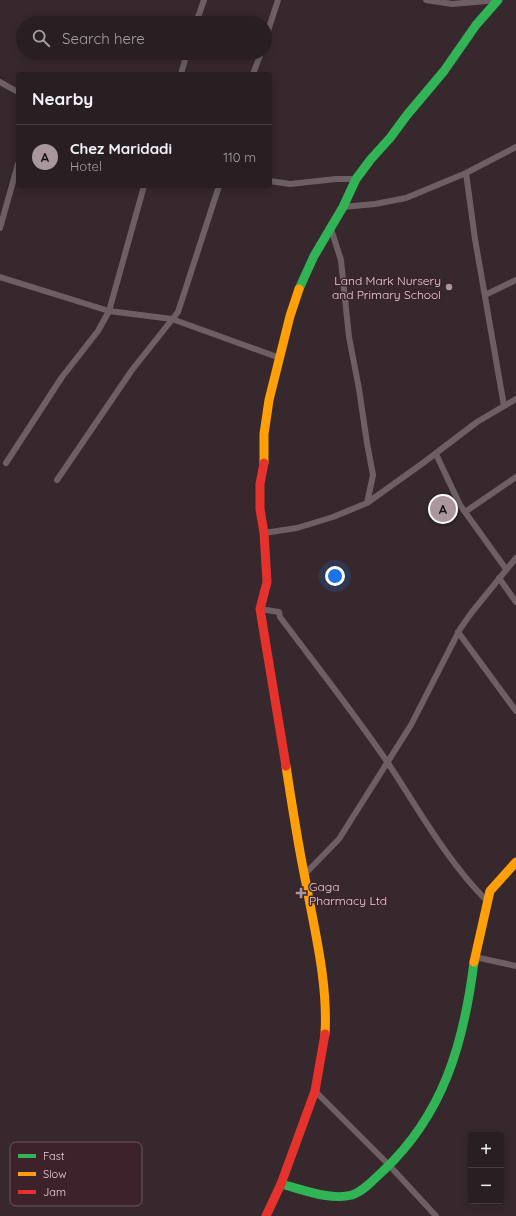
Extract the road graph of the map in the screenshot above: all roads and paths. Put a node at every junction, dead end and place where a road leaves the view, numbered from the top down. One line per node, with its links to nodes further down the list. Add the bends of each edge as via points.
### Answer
1 (204, 0): 5 (street)
2 (278, 0): 6 (street)
3 (426, 0): 4 (street, via 452,4)
4 (498, 0): 16 (main road)
5 (198, 16)
6 (272, 18)
7 (185, 60): 9 (street)
8 (258, 60): 10 (street)
9 (182, 72)
10 (254, 72)
11 (0, 82): 12 (street)
12 (16, 91)
13 (516, 147): 15 (street)
14 (16, 171): 21 (street)
15 (466, 173): 20 (street, via 406,198); 25 (street)
16 (356, 179): 17 (street, via 290,184); 20 (main road)
17 (272, 181)
18 (143, 188): 26 (street)
19 (218, 188): 27 (street, via 178,312)
20 (343, 207): 22 (main road)
21 (0, 228)
22 (330, 229): 28 (main road, via 314,256 298,292); 35 (street, via 341,260 349,337 373,475)
23 (0, 277): 26 (street)
24 (516, 280): 25 (street)
25 (485, 295): 30 (street)
26 (109, 310): 27 (street); 32 (street, via 98,331 62,377)
27 (172, 319): 28 (street); 34 (street, via 132,370)
28 (280, 358): 37 (main road, via 269,400 264,434 264,461 260,484 260,509)
29 (516, 399): 30 (street)
30 (504, 406): 31 (street)
31 (436, 454): 35 (street); 36 (street)
32 (6, 463)
33 (516, 478): 36 (street)
34 (57, 480)
35 (367, 503): 37 (street, via 297,528)
36 (465, 512): 39 (street)
37 (264, 533): 42 (main road, via 267,582)
38 (516, 558): 39 (street)
39 (506, 569): 40 (street)
40 (499, 578): 41 (street); 43 (street)
41 (516, 602)
42 (260, 609): 45 (street, via 279,612 280,617); 47 (main road)
43 (458, 632): 44 (street); 45 (street, via 411,725)
44 (516, 711)
45 (387, 763): 47 (street, via 339,839); 48 (street, via 432,832)
46 (516, 862): 48 (main road, via 491,889)
47 (304, 875): 51 (main road, via 325,990 324,1041)
48 (487, 901): 49 (main road)
49 (475, 957): 50 (street); 52 (main road, via 469,1002 451,1069 422,1125)
50 (516, 966)
51 (315, 1091): 52 (street); 53 (main road)
52 (389, 1165): 53 (main road, via 363,1189 352,1195 332,1197); 55 (street)
53 (281, 1184): 54 (main road)
54 (266, 1216)
55 (436, 1216)

